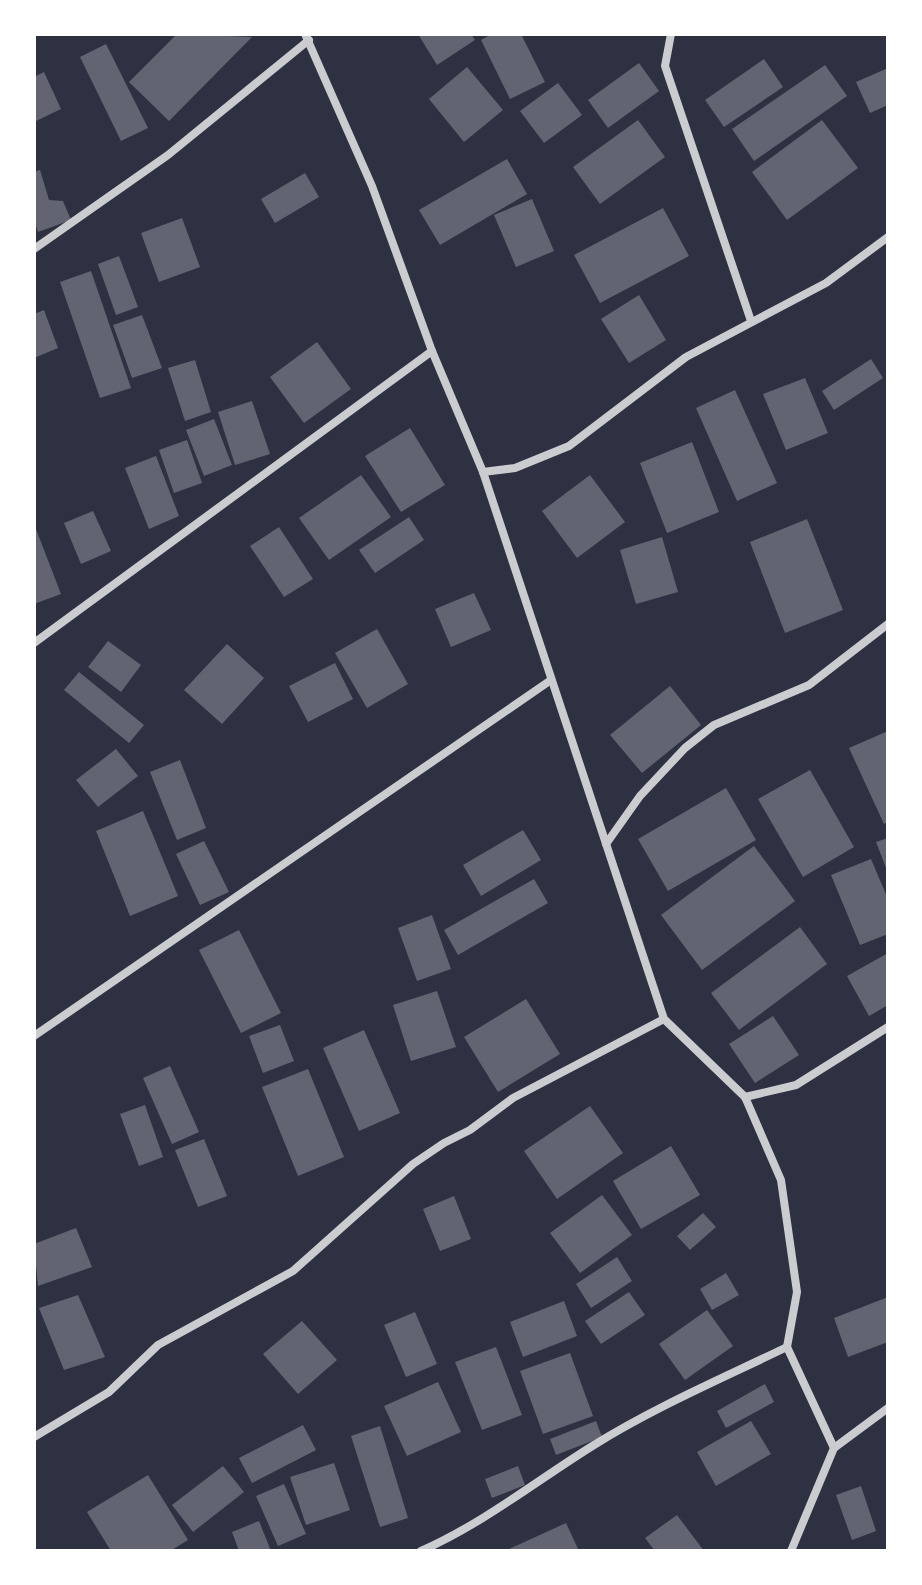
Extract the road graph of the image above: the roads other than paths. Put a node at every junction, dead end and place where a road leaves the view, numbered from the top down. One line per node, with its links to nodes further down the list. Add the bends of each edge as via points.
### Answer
1 (671, 34): 5 (street, via 665,66)
2 (307, 37): 4 (street, via 168,155); 6 (street, via 372,186)
3 (888, 237): 5 (street, via 826,283)
4 (34, 249)
5 (751, 321): 7 (street, via 654,378 569,446 515,468)
6 (432, 351): 7 (street); 9 (street)
7 (483, 472): 10 (street)
8 (888, 624): 11 (street, via 809,685 714,725 640,796)
9 (34, 643)
10 (551, 680): 11 (street); 14 (street)
11 (606, 844): 12 (street)
12 (664, 1019): 15 (street); 18 (street, via 513,1098 444,1143 413,1164 293,1271 158,1345 109,1392)
13 (888, 1027): 15 (street, via 796,1085)
14 (34, 1036)
15 (745, 1097): 16 (street, via 781,1180 787,1210 797,1292)
16 (787, 1347): 19 (street); 20 (street, via 627,1426 479,1522)
17 (888, 1408): 19 (street)
18 (34, 1437)
19 (834, 1448): 21 (street)
20 (421, 1551)
21 (791, 1551)

